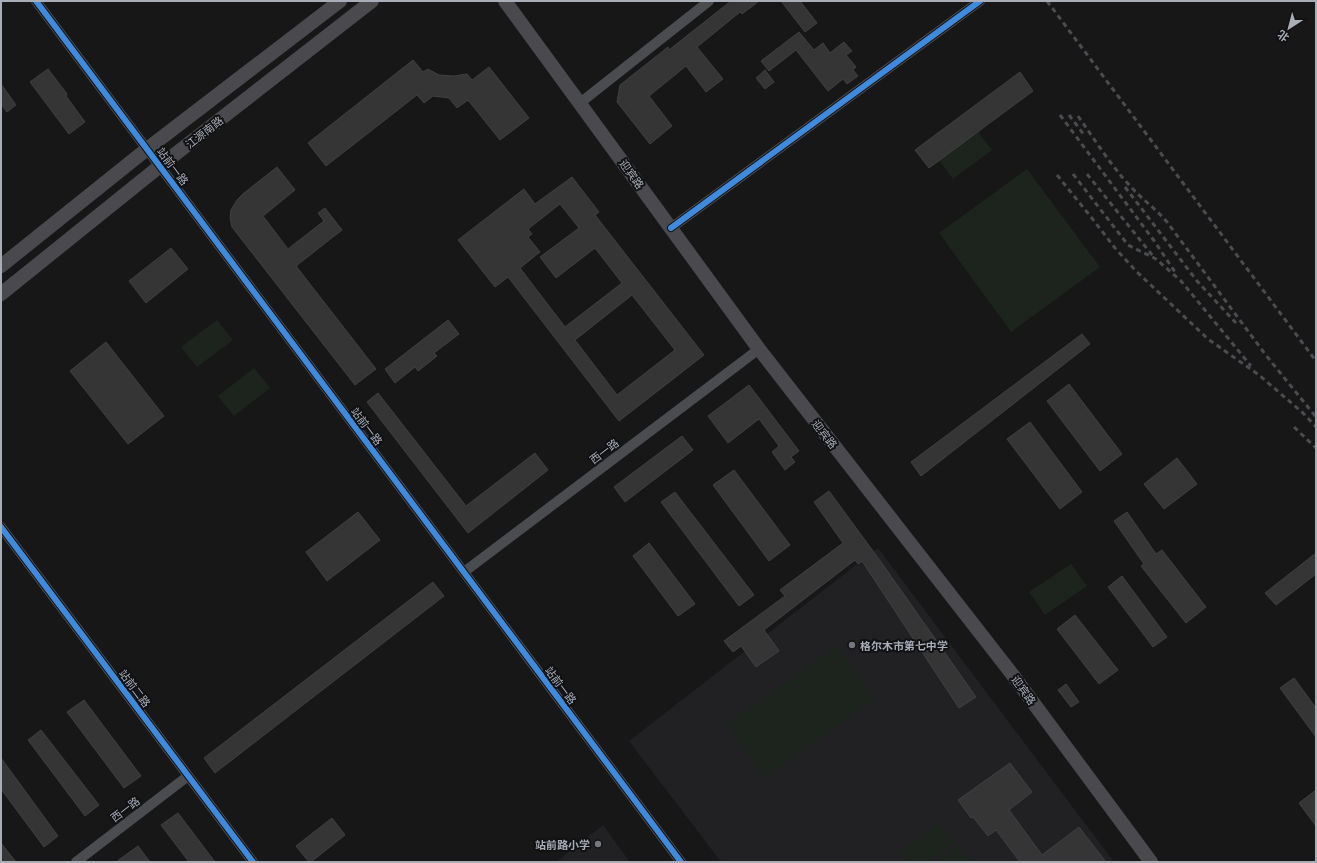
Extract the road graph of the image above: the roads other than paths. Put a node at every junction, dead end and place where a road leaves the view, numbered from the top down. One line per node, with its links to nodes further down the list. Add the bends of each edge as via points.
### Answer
1 (36, 1): 10 (street, 站前一路)
2 (340, 1): 10 (main road, 江源南路)
3 (372, 1): 11 (main road, 江源南路)
4 (493, 1): 8 (main road)
5 (505, 1): 8 (main road, 迎宾路)
6 (709, 1): 9 (street)
7 (980, 1): 12 (street)
8 (523, 25): 9 (main road, 迎宾路)
9 (580, 103): 12 (main road, 迎宾路)
10 (147, 149): 11 (street, 站前一路); 13 (main road, 江源南路)
11 (160, 166): 14 (main road, 江源南路); 17 (street, 站前一路)
12 (671, 228): 15 (main road, 迎宾路)
13 (1, 266)
14 (1, 294)
15 (759, 349): 17 (street, 西一路); 22 (main road, 迎宾路, via 1012,674)
16 (1, 527): 18 (street, 站前二路)
17 (464, 572): 21 (street, 站前一路)
18 (188, 776): 19 (street, 西一路); 20 (street, 站前二路)
19 (76, 862)
20 (253, 862)
21 (682, 862)
22 (1150, 862)

